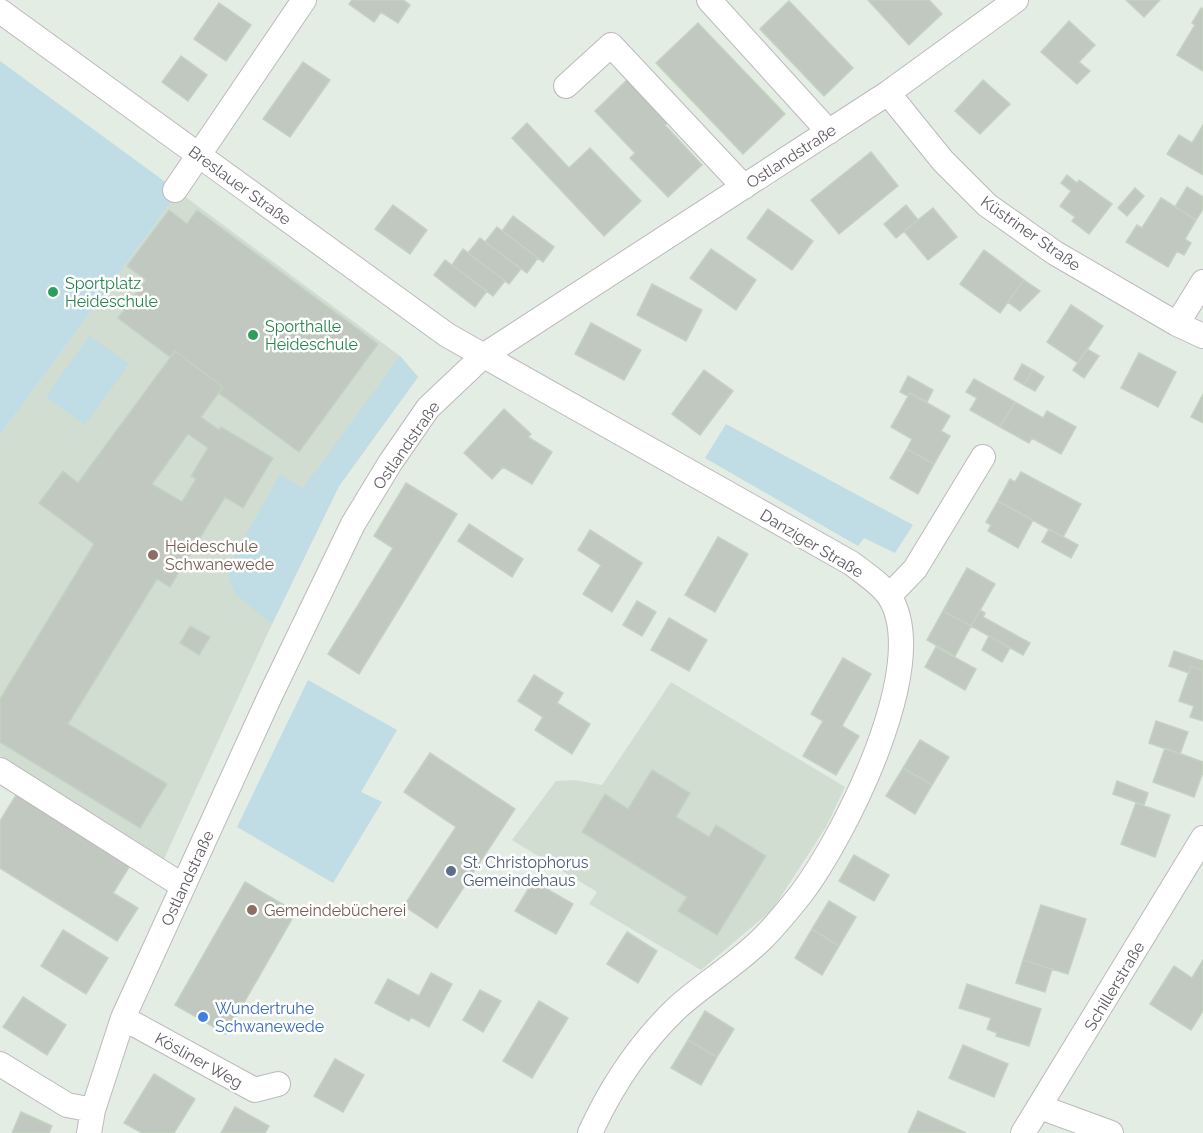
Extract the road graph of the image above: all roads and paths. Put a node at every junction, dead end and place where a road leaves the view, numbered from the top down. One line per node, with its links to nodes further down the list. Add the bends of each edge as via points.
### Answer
1 (304, 0): 8 (street)
2 (709, 0): 7 (street)
3 (1016, 0): 6 (street, Ostlandstraße)
4 (0, 11): 8 (street, Breslauer Straße)
5 (566, 86): 9 (street, via 611,45)
6 (888, 93): 7 (street, Ostlandstraße); 12 (street, Küstriner Straße, via 943,161 987,205 1055,253)
7 (829, 132): 9 (street, Ostlandstraße)
8 (197, 154): 10 (street); 14 (street, Breslauer Straße, via 447,335)
9 (744, 187): 14 (street, Ostlandstraße)
10 (175, 190)
11 (1203, 282): 12 (street)
12 (1177, 324): 13 (street, Küstriner Straße)
13 (1203, 336)
14 (483, 356): 16 (street, Danziger Straße, via 851,563); 19 (street, Ostlandstraße, via 428,408 353,524)
15 (983, 457): 16 (street, via 915,569)
16 (889, 596): 25 (street, Danziger Straße, via 898,620 900,654 890,714 841,832 802,892 763,938 653,1033 610,1094)
17 (0, 770): 19 (street)
18 (1203, 838): 23 (street, Schillerstraße)
19 (183, 886): 20 (street, Ostlandstraße)
20 (123, 1018): 22 (street, Kösliner Weg, via 255,1090); 24 (street, Ostlandstraße)
21 (0, 1064): 24 (street)
22 (278, 1084)
23 (1040, 1107): 26 (street, Schillerstraße); 27 (street)
24 (91, 1122)
25 (590, 1133)
26 (1023, 1133)
27 (1111, 1133)

